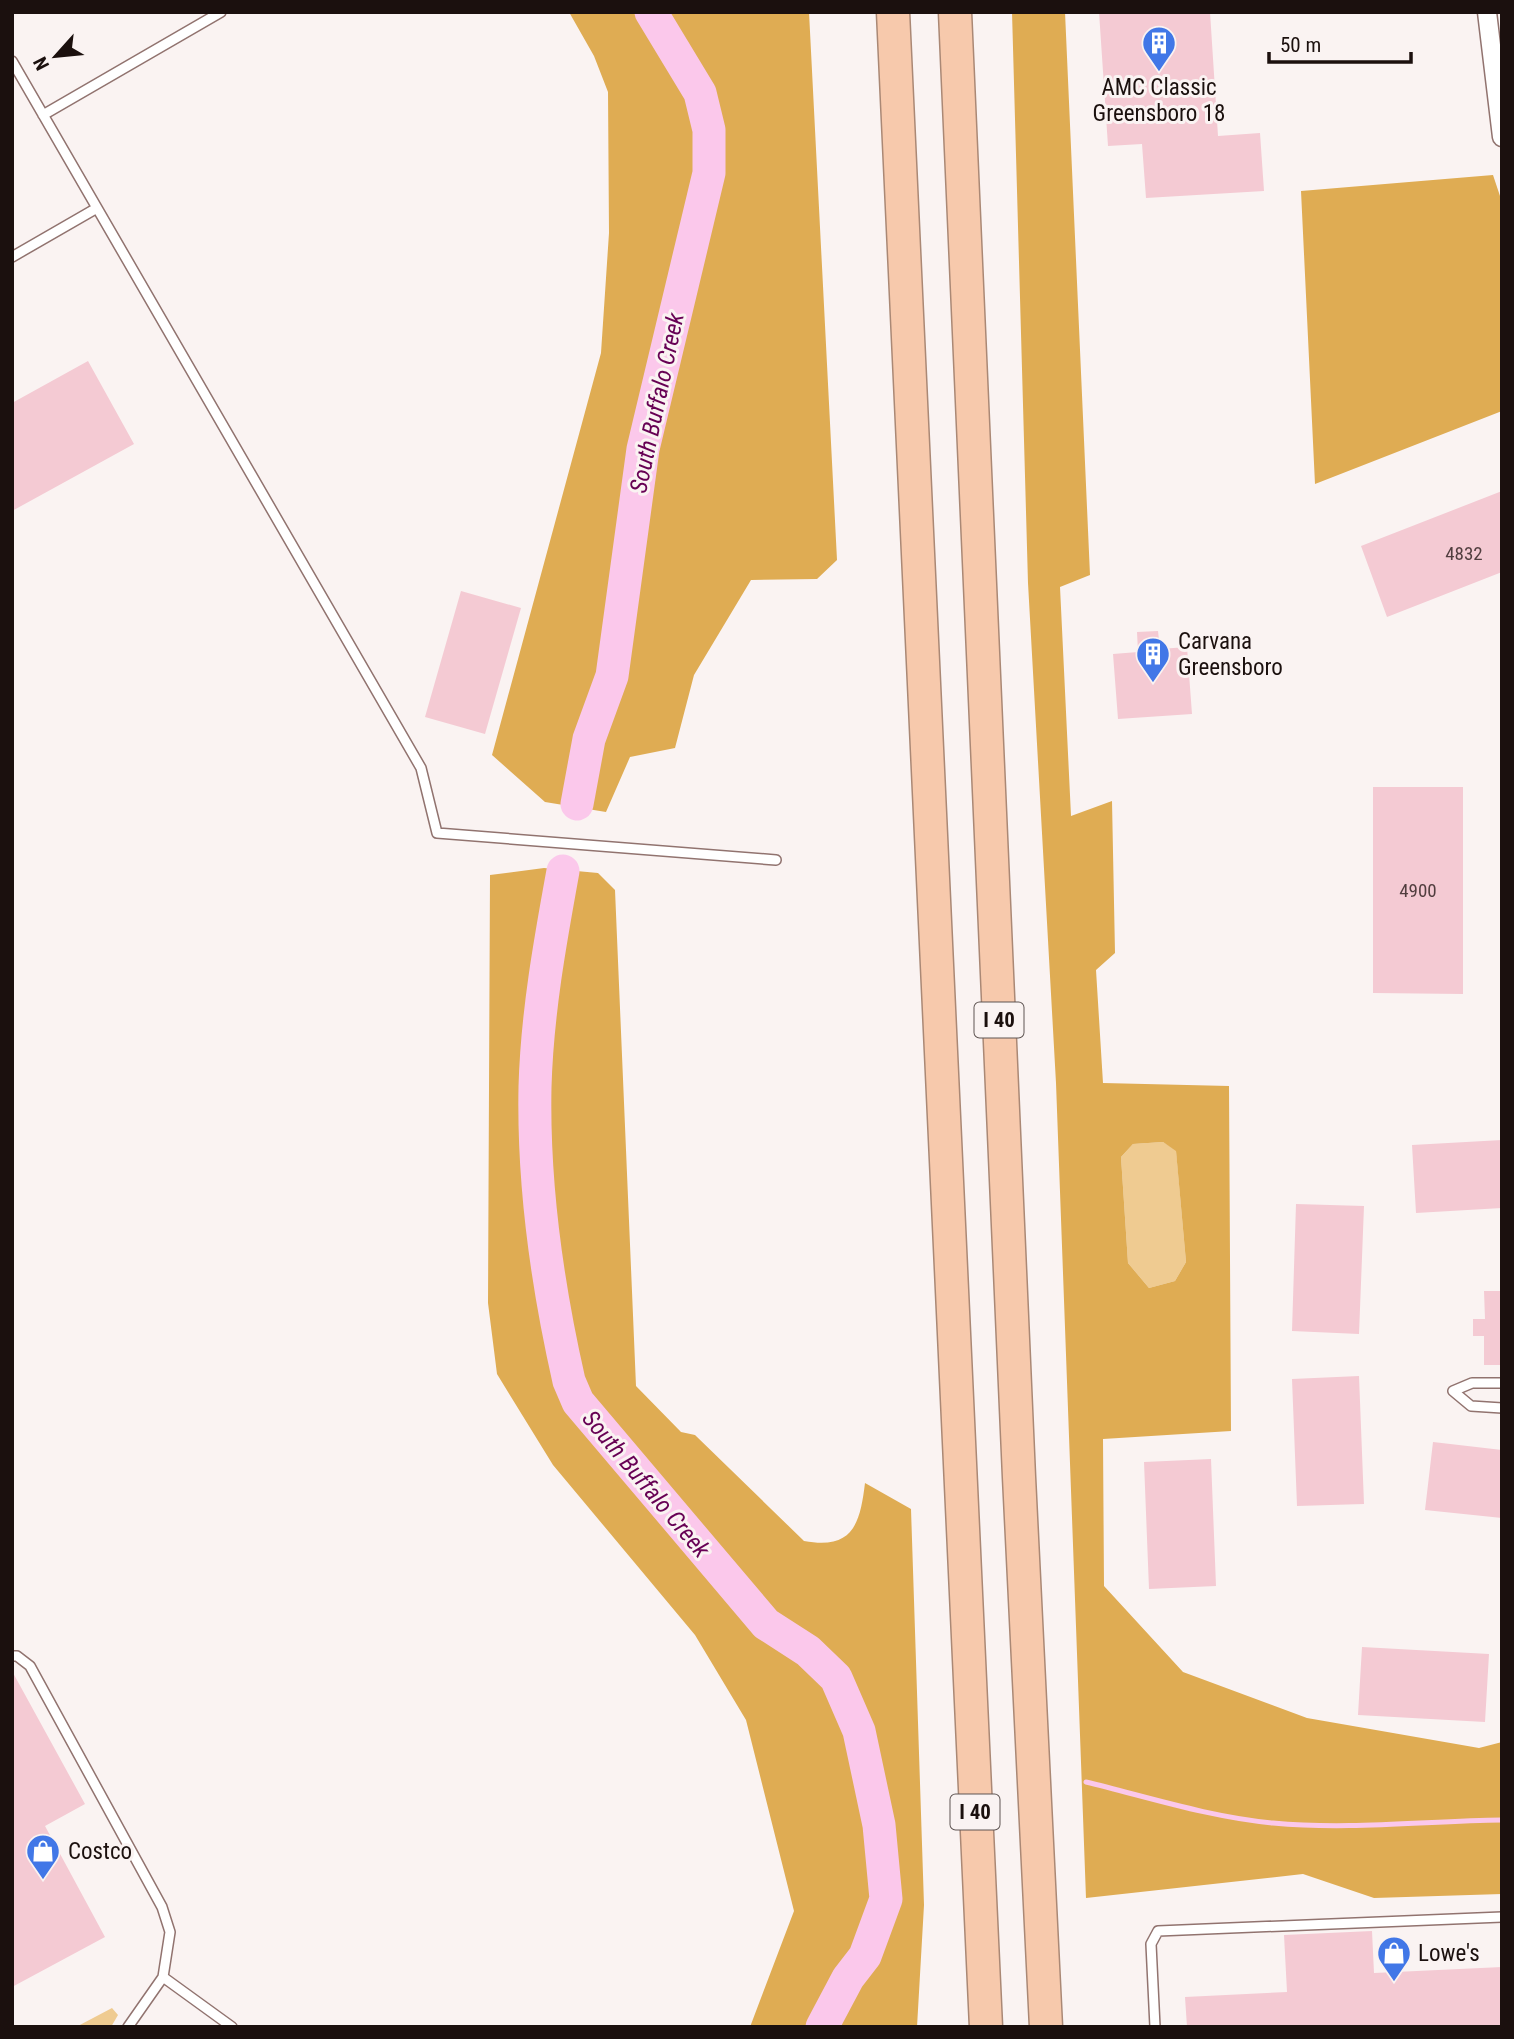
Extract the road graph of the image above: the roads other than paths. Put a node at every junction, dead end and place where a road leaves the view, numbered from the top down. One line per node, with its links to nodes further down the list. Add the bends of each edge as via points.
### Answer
1 (221, 12): 6 (lane)
2 (893, 12): 18 (highway, I 40)
3 (955, 12): 19 (highway, I 40)
4 (1487, 12): 7 (street)
5 (12, 61): 6 (lane)
6 (43, 115): 8 (lane)
7 (1502, 137)
8 (97, 208): 9 (lane); 10 (lane, via 421,768 437,833)
9 (12, 257)
10 (776, 860)
11 (1502, 1383): 12 (lane, via 1472,1383 1453,1391 1471,1406)
12 (1502, 1408)
13 (12, 1657): 15 (lane, via 30,1666 162,1908 170,1933)
14 (1502, 1917): 20 (lane, via 1158,1931 1151,1944)
15 (163, 1977): 16 (lane); 17 (lane)
16 (128, 2027)
17 (232, 2027)
18 (986, 2027)
19 (1046, 2027)
20 (1155, 2027)

